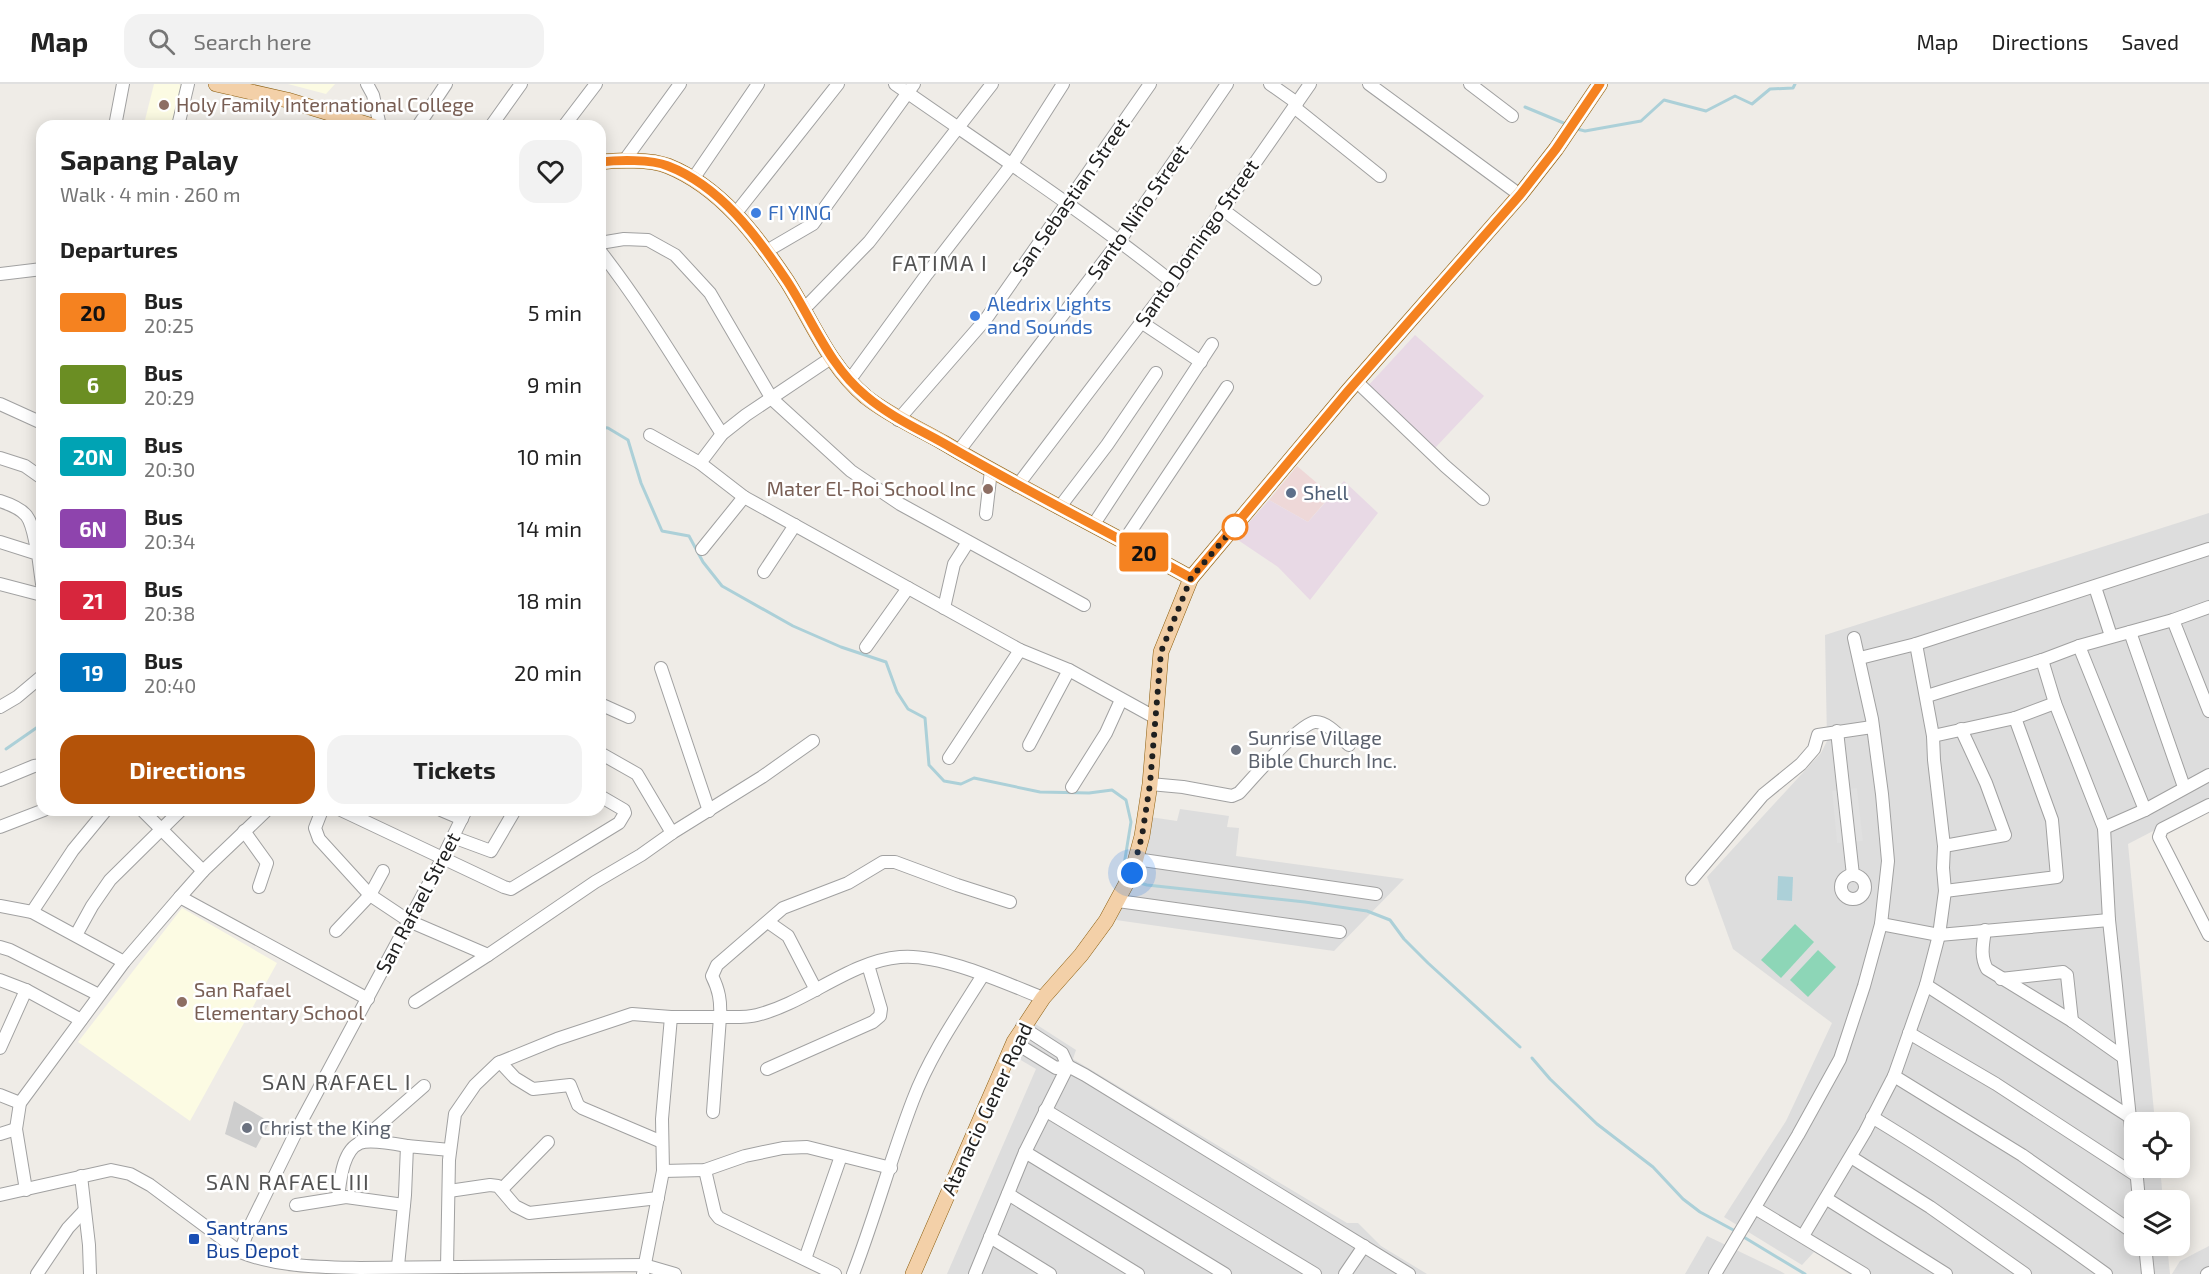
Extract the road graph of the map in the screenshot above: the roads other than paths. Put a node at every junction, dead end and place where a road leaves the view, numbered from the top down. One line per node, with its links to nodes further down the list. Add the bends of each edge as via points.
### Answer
1 (123, 84): 24 (street)
2 (188, 84): 25 (street)
3 (216, 84): 26 (main road)
4 (367, 84): 27 (street)
5 (446, 84): 28 (street)
6 (521, 84): 29 (street)
7 (596, 84): 30 (street)
8 (680, 84): 32 (street)
9 (758, 84): 36 (street)
10 (838, 84): 40 (street)
11 (895, 84): 21 (street)
12 (992, 84): 31 (street)
13 (1063, 84): 34 (street)
14 (1150, 84): 38 (street, San Sebastian Street)
15 (1227, 84): 41 (street, Santo Niño Street)
16 (1270, 84): 22 (street)
17 (1310, 84): 22 (street, Santo Domingo Street)
18 (1369, 84): 37 (street)
19 (1470, 84): 23 (street)
20 (1600, 84): 37 (main road, Atanacio Gener Road)
21 (910, 88): 31 (street); 43 (street, via 813,224)
22 (1295, 105): 35 (street); 39 (street, Santo Domingo Street)
23 (1512, 116)
24 (116, 120)
25 (179, 120)
26 (352, 120)
27 (379, 120)
28 (422, 120)
29 (495, 120)
30 (569, 120)
31 (959, 127): 34 (street); 49 (street, via 869,242)
32 (624, 161): 33 (main road); 36 (main road, via 666,165)
33 (606, 162)
34 (1012, 164): 38 (street); 55 (street)
35 (1380, 176)
36 (693, 179): 40 (main road)
37 (1520, 195): 56 (main road, Atanacio Gener Road)
38 (1068, 204): 41 (street); 61 (street, San Sebastian Street, via 986,319)
39 (1222, 209): 47 (street); 48 (street, Santo Domingo Street)
40 (736, 213): 43 (main road)
41 (1120, 240): 48 (street); 64 (street, Santo Niño Street)
42 (606, 242): 58 (street, via 648,240 675,255 710,293)
43 (765, 252): 49 (main road)
44 (606, 259): 62 (street, via 654,325)
45 (36, 270): 46 (street)
46 (0, 274)
47 (1315, 279)
48 (1172, 282): 50 (street, Santo Domingo Street)
49 (803, 310): 52 (main road)
50 (1141, 322): 53 (street); 69 (street, Santo Domingo Street)
51 (1212, 344): 53 (street)
52 (831, 358): 55 (main road); 58 (street)
53 (1201, 362): 75 (street)
54 (1155, 373): 73 (street)
55 (849, 381): 61 (main road)
56 (1357, 382): 71 (street); 85 (main road, Atanacio Gener Road)
57 (1227, 387): 77 (street)
58 (772, 399): 62 (street); 79 (street, via 850,471)
59 (0, 404): 60 (street)
60 (36, 420)
61 (898, 420): 64 (main road)
62 (722, 434): 66 (street)
63 (650, 435): 66 (street)
64 (958, 452): 67 (main road)
65 (0, 458): 68 (street)
66 (700, 463): 70 (street)
67 (991, 470): 69 (main road); 74 (street)
68 (36, 474)
69 (1017, 486): 73 (main road)
70 (744, 497): 76 (street); 81 (street)
71 (1483, 499)
72 (0, 501): 80 (street, via 25,513)
73 (1059, 508): 75 (main road)
74 (986, 514)
75 (1094, 524): 77 (main road)
76 (795, 525): 84 (street); 88 (street)
77 (1124, 541): 85 (main road)
78 (0, 542): 83 (street)
79 (968, 542): 90 (street); 92 (street, via 954,564)
80 (36, 546)
81 (702, 549)
82 (2209, 549): 87 (street)
83 (36, 553)
84 (764, 572)
85 (1191, 578): 113 (main road, Atanacio Gener Road, via 1161,652)
86 (0, 584): 89 (street)
87 (2095, 587): 95 (street); 97 (street)
88 (908, 588): 92 (street); 99 (street)
89 (36, 593)
90 (1084, 605)
91 (2209, 607): 93 (street)
92 (944, 608): 100 (street)
93 (2173, 620): 94 (street); 111 (street)
94 (2130, 632): 95 (street); 129 (street)
95 (2111, 636): 98 (street)
96 (1854, 638): 101 (street)
97 (1916, 644): 101 (street); 106 (street)
98 (2079, 646): 102 (street); 132 (street)
99 (866, 647)
100 (1020, 650): 104 (street); 123 (street)
101 (1860, 658): 115 (street)
102 (2042, 660): 106 (street); 108 (street)
103 (662, 668): 133 (street)
104 (1069, 670): 107 (street); 120 (street)
105 (36, 681): 109 (street)
106 (1927, 696): 118 (street)
107 (1121, 700): 113 (street); 128 (street, via 1106,733)
108 (2055, 703): 114 (street); 144 (street)
109 (0, 707)
110 (606, 707): 112 (street)
111 (2209, 711)
112 (629, 717)
113 (1156, 718): 127 (main road, Atanacio Gener Road)
114 (2014, 718): 116 (street); 158 (street, via 2052,820 2057,877)
115 (1872, 727): 117 (street); 159 (street, via 1885,825)
116 (1961, 729): 118 (street); 149 (street, via 2005,835)
117 (1837, 731): 154 (street); 155 (street, via 1818,735 1814,749 1801,764 1763,795)
118 (1933, 736): 149 (street)
119 (813, 741): 133 (street)
120 (1029, 745)
121 (1349, 746): 127 (street, via 1332,730 1314,722 1291,738 1232,796)
122 (606, 756): 147 (street, via 638,774)
123 (949, 758)
124 (36, 766): 126 (street)
125 (2209, 775): 129 (street)
126 (0, 780)
127 (1150, 784): 151 (main road, Atanacio Gener Road)
128 (1071, 787)
129 (2184, 787): 132 (street)
130 (606, 800): 150 (street, via 626,813 619,823 512,889)
131 (2209, 805): 176 (street, via 2162,829 2159,837)
132 (2145, 810): 144 (street)
133 (709, 811): 147 (street)
134 (36, 813): 143 (street)
135 (101, 816): 166 (street, via 57,872)
136 (148, 816): 145 (street)
137 (176, 816): 145 (street)
138 (260, 816): 146 (street)
139 (320, 816): 161 (street, via 315,828 319,839)
140 (353, 816): 150 (street)
141 (463, 816): 148 (street, San Rafael Street)
142 (512, 816): 148 (street, via 491,851)
143 (0, 827)
144 (2104, 828): 167 (street)
145 (163, 830): 152 (street); 174 (street, via 110,880)
146 (244, 831): 152 (street); 156 (street, via 267,863)
147 (672, 833): 178 (street)
148 (453, 837): 150 (street, San Rafael Street)
149 (1944, 846): 158 (street)
150 (442, 859): 168 (street, San Rafael Street)
151 (1134, 866): 160 (street); 163 (main road, Atanacio Gener Road)
152 (203, 871): 162 (street)
153 (383, 871): 161 (street)
154 (1852, 875): 157 (street, via 1861,877); 157 (street, via 1842,882 1843,894 1858,899)
155 (1692, 879)
156 (259, 887)
157 (1866, 889): 159 (street)
158 (1945, 891): 175 (street)
159 (1886, 892): 170 (street)
160 (1376, 894)
161 (370, 895): 168 (street); 172 (street)
162 (180, 897): 179 (street); 189 (street)
163 (1118, 901): 173 (street); 188 (main road, Atanacio Gener Road, via 1081,955)
164 (1010, 902): 169 (street, via 895,862 883,862 848,883 783,908)
165 (0, 906): 166 (street)
166 (33, 912): 174 (street)
167 (2109, 920): 171 (street); 199 (street)
168 (409, 921): 178 (street); 189 (street, San Rafael Street)
169 (768, 922): 186 (street, via 788,936); 192 (street, via 712,972 721,1001)
170 (1881, 924): 175 (street); 237 (street, via 1840,1059)
171 (1985, 930): 175 (street); 182 (street, via 1983,961)
172 (336, 931)
173 (1340, 932)
174 (76, 935): 179 (street)
175 (1939, 935): 184 (street)
176 (2209, 935)
177 (0, 947): 187 (street)
178 (488, 955): 190 (street)
179 (124, 962): 187 (street)
180 (868, 965): 181 (street, via 902,956 934,960); 186 (street); 202 (street, via 880,1017)
181 (983, 975): 188 (street); 223 (street, via 932,1060)
182 (2001, 979): 194 (street); 194 (street, via 2063,972 2067,975)
183 (0, 980): 185 (street)
184 (1926, 985): 196 (street); 210 (street)
185 (26, 990): 193 (street); 198 (street)
186 (816, 990): 192 (street, via 754,1016)
187 (99, 995): 193 (street)
188 (1043, 998): 195 (main road, Atanacio Gener Road)
189 (368, 999): 243 (street, San Rafael Street, via 301,1122)
190 (415, 1002)
191 (671, 1017): 192 (street); 200 (street, via 632,1014); 216 (street)
192 (720, 1017): 208 (street)
193 (81, 1020): 206 (street)
194 (2072, 1021): 199 (street)
195 (1022, 1027): 197 (main road, Atanacio Gener Road); 201 (street, via 1062,1053)
196 (1910, 1033): 203 (street); 222 (street)
197 (1014, 1042): 201 (street, via 1056,1068); 257 (main road, Atanacio Gener Road)
198 (0, 1048)
199 (2123, 1057): 209 (street)
200 (500, 1062): 216 (street, via 533,1089 570,1085 582,1108); 218 (street, via 475,1085 455,1114)
201 (1068, 1066): 207 (street); 242 (street)
202 (767, 1069)
203 (1894, 1076): 211 (street); 239 (street, via 2022,1155)
204 (424, 1086): 214 (street)
205 (0, 1095): 206 (street)
206 (20, 1103): 212 (street)
207 (1045, 1110): 219 (street); 262 (street)
208 (713, 1112)
209 (2129, 1112)
210 (2124, 1113)
211 (1872, 1118): 221 (street); 269 (street, via 2008,1203)
212 (16, 1129): 213 (street); 228 (street)
213 (0, 1134)
214 (360, 1142): 217 (street); 232 (street, via 341,1171)
215 (548, 1142): 227 (street)
216 (662, 1142): 225 (street)
217 (407, 1146): 218 (street); 236 (street)
218 (450, 1150): 229 (street)
219 (1025, 1152): 230 (street); 261 (street)
220 (841, 1156): 223 (street); 224 (street, via 807,1147 783,1148); 245 (street)
221 (1851, 1157): 234 (street); 268 (street)
222 (2124, 1164)
223 (891, 1168): 256 (street)
224 (705, 1170): 225 (street); 245 (street, via 719,1218)
225 (663, 1171): 233 (street)
226 (81, 1176): 228 (street); 238 (street); 243 (street, via 111,1170 130,1174 168,1197)
227 (502, 1189): 229 (street, via 490,1185); 233 (street, via 515,1206 529,1213)
228 (26, 1190): 231 (street)
229 (449, 1191): 247 (street)
230 (1008, 1194): 241 (street); 260 (street)
231 (0, 1195)
232 (338, 1198): 235 (street); 236 (street)
233 (658, 1198): 249 (street)
234 (1827, 1199): 240 (street); 267 (street)
235 (296, 1205)
236 (404, 1205): 246 (street)
237 (1755, 1208): 240 (street); 265 (street)
238 (84, 1211): 252 (street); 253 (street)
239 (2124, 1226)
240 (1803, 1236): 266 (street)
241 (990, 1238): 258 (street); 259 (street)
242 (1364, 1246): 263 (street); 264 (street)
243 (240, 1252): 250 (street)
244 (2146, 1256): 270 (street)
245 (805, 1258): 255 (street)
246 (398, 1266): 247 (street); 251 (street)
247 (447, 1267): 248 (street)
248 (585, 1269): 249 (street)
249 (643, 1270): 254 (street)
250 (318, 1271): 251 (street)
251 (360, 1271)
252 (37, 1274)
253 (90, 1274)
254 (675, 1274)
255 (835, 1274)
256 (853, 1274)
257 (913, 1274)
258 (975, 1274)
259 (1050, 1274)
260 (1138, 1274)
261 (1225, 1274)
262 (1315, 1274)
263 (1345, 1274)
264 (1409, 1274)
265 (1715, 1274)
266 (1864, 1274)
267 (1946, 1274)
268 (2025, 1274)
269 (2106, 1274)
270 (2148, 1274)

